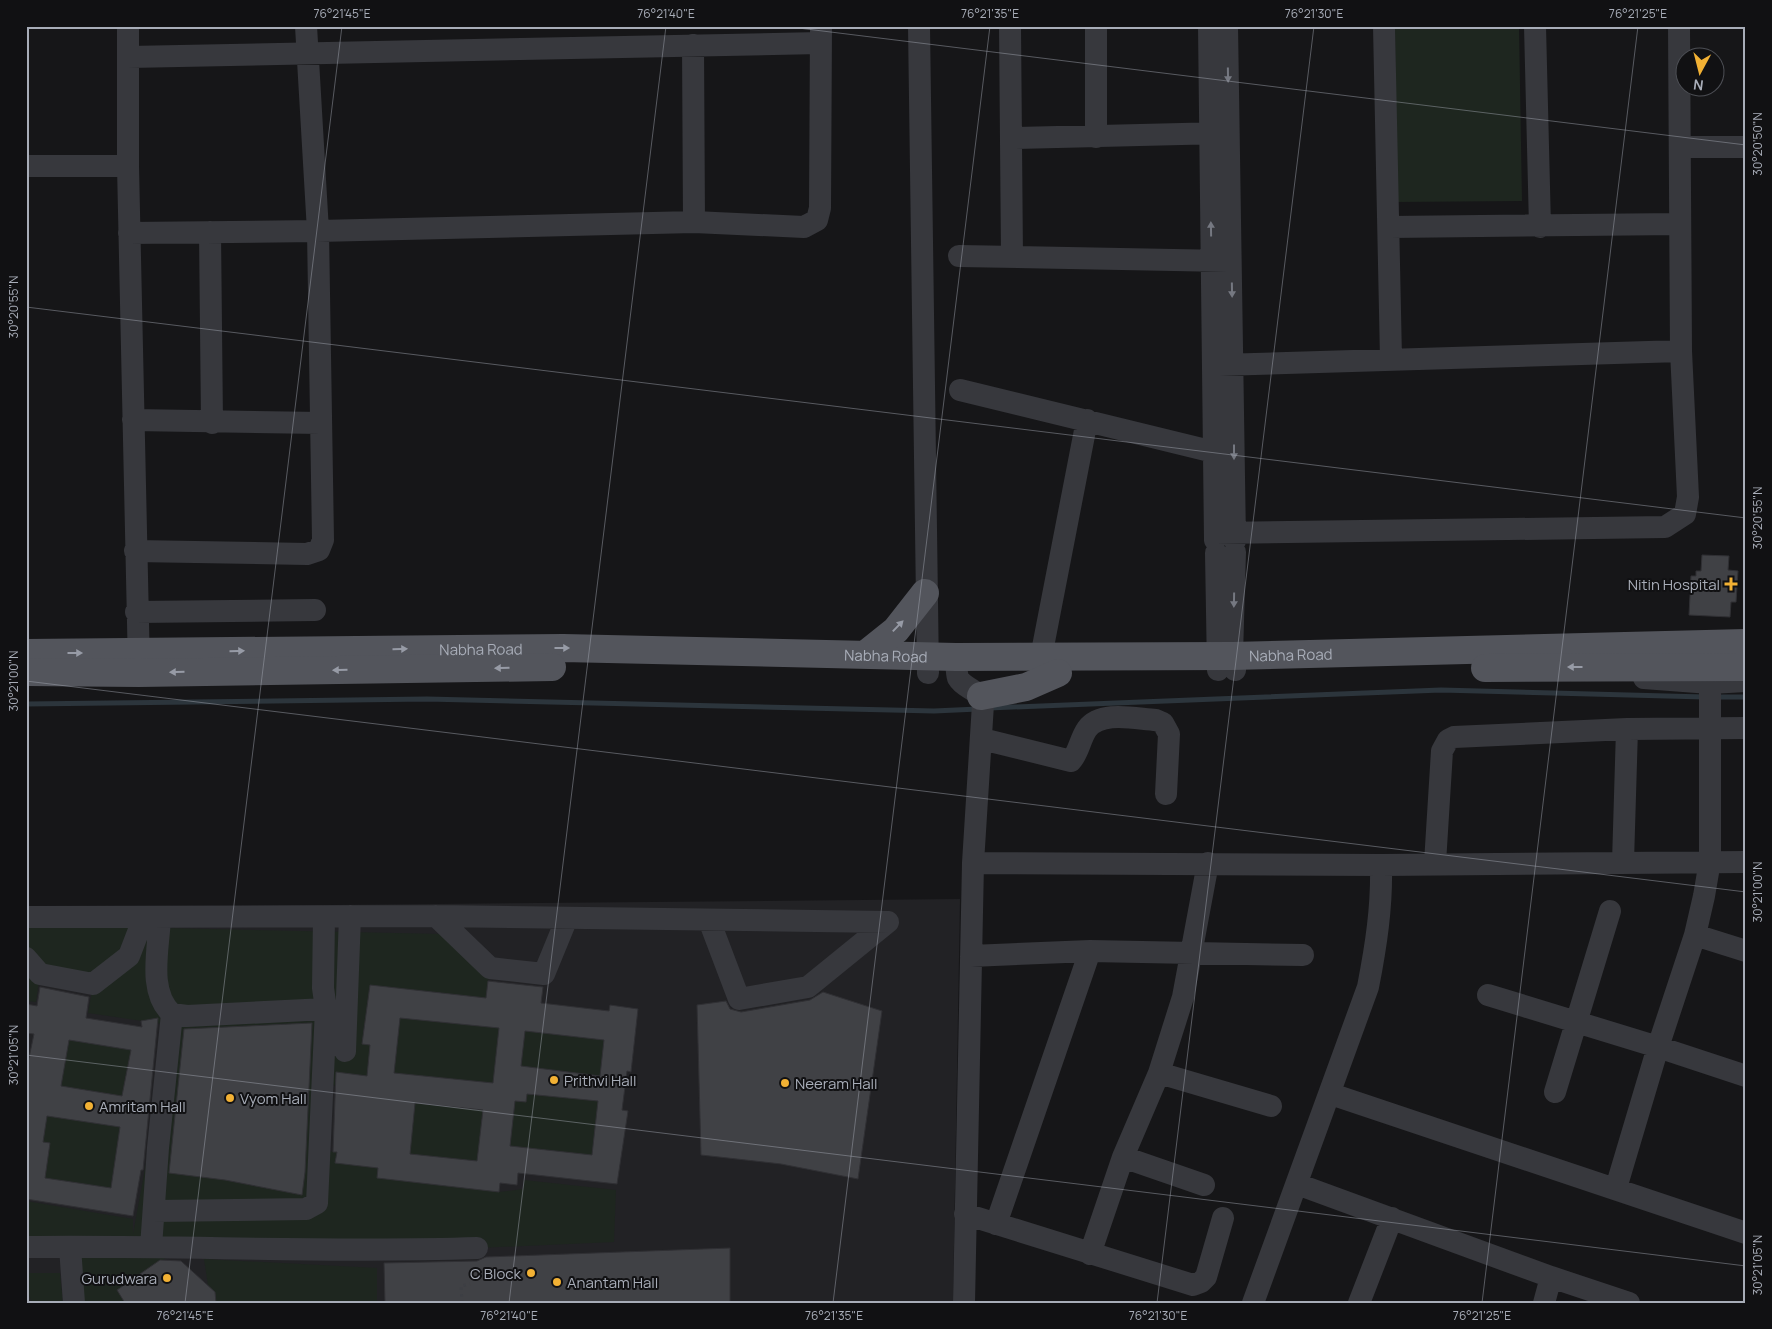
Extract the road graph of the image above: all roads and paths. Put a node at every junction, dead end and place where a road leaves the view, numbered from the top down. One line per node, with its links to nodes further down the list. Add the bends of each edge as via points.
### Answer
1 (128, 26): 15 (street)
2 (306, 26): 14 (street)
3 (918, 26): 44 (street)
4 (1010, 26): 18 (street)
5 (1096, 26): 17 (street)
6 (1209, 26): 16 (street)
7 (1227, 26): 16 (street, one-way to 16)
8 (1384, 26): 26 (street)
9 (1535, 26): 25 (street)
10 (1679, 26): 19 (street)
11 (821, 35): 13 (street); 23 (street, via 820,208 817,220 804,227)
12 (594, 36): 13 (street); 14 (street)
13 (693, 45): 23 (street)
14 (307, 53): 15 (street); 27 (street)
15 (129, 57): 22 (street)
16 (1219, 133): 17 (street); 32 (street)
17 (1096, 137): 18 (street)
18 (1012, 138): 31 (street)
19 (1680, 147): 20 (street); 24 (street)
20 (1746, 147)
21 (26, 166): 22 (street)
22 (128, 166): 29 (street)
23 (694, 222): 27 (street)
24 (1680, 224): 25 (street); 33 (street)
25 (1540, 226): 26 (street)
26 (1390, 227): 34 (street)
27 (318, 231): 28 (street); 40 (street)
28 (210, 232): 29 (street); 39 (street)
29 (129, 233): 37 (street)
30 (959, 256): 31 (street)
31 (1012, 257): 32 (street)
32 (1222, 261): 35 (street)
33 (1681, 351): 34 (street); 42 (street, via 1688,496 1684,514 1665,527)
34 (1391, 359): 35 (street)
35 (1224, 365): 41 (street); 42 (street, one-way to 42)
36 (960, 390): 38 (street)
37 (133, 420): 39 (street); 43 (street)
38 (1088, 420): 41 (street); 55 (street)
39 (212, 423): 40 (street)
40 (321, 424): 43 (street, via 323,540 319,550 307,554)
41 (1214, 452): 42 (street)
42 (1225, 542): 52 (street)
43 (135, 551): 46 (street)
44 (925, 593): 49 (main road, one-way to 44, via 896,630); 53 (street)
45 (316, 610): 46 (street)
46 (136, 612): 51 (street)
47 (1746, 642): 52 (main road, Nabha Road)
48 (26, 653): 51 (main road, Nabha Road, one-way to 51)
49 (866, 654): 50 (main road, Nabha Road); 53 (main road, Nabha Road)
50 (605, 658): 51 (main road, Nabha Road); 53 (main road, Nabha Road, via 708,665)
51 (138, 662): 58 (main road, Nabha Road)
52 (1226, 663): 55 (main road, Nabha Road); 56 (main road, Nabha Road, one-way to 52)
53 (927, 664): 54 (main road, Nabha Road)
54 (957, 665): 55 (main road, Nabha Road); 61 (street, via 958,678 974,689)
55 (1050, 666): 61 (main road, via 1026,687)
56 (1617, 667): 57 (main road, Nabha Road); 60 (street, via 1649,679)
57 (1746, 667)
58 (26, 672)
59 (1746, 681): 60 (street)
60 (1710, 692): 62 (street)
61 (982, 704): 65 (street)
62 (1711, 727): 63 (street); 64 (street); 67 (street)
63 (1627, 728): 68 (street); 72 (street, via 1454,737 1448,740 1442,751)
64 (1746, 728)
65 (982, 739): 66 (street, via 1071,761 1088,728 1098,720 1156,720 1163,723 1169,734); 70 (street)
66 (1166, 794)
67 (1710, 861): 68 (street); 69 (street); 82 (street)
68 (1623, 862): 72 (street)
69 (1746, 862)
70 (973, 863): 71 (street); 87 (street)
71 (1208, 863): 73 (street); 85 (street)
72 (1435, 864): 73 (street)
73 (1381, 865): 98 (street, via 1378,940 1368,987)
74 (1610, 911): 92 (street)
75 (350, 916): 76 (street); 79 (street); 94 (street)
76 (436, 916): 80 (street); 80 (street, via 490,968 544,974)
77 (26, 917): 78 (street)
78 (152, 917): 79 (street); 88 (street, via 129,956 93,984 40,974); 91 (street, via 158,994 163,1006)
79 (324, 917): 90 (street, via 323,988)
80 (567, 918): 81 (street)
81 (709, 920): 81 (street, via 838,921 888,922 808,987 739,999)
82 (1695, 935): 84 (street); 93 (street)
83 (1090, 950): 85 (street); 87 (street); 108 (street)
84 (1746, 951)
85 (1193, 953): 86 (street); 95 (street)
86 (1302, 954)
87 (971, 956): 105 (street)
88 (26, 958)
89 (1488, 995): 92 (street)
90 (326, 1009): 91 (street); 104 (street, via 317,1203 306,1209)
91 (172, 1014): 104 (street)
92 (1576, 1022): 93 (street); 97 (street)
93 (1658, 1047): 96 (street); 103 (street)
94 (345, 1051)
95 (1159, 1073): 99 (street); 100 (street)
96 (1746, 1076)
97 (1555, 1092)
98 (1331, 1094): 101 (street); 103 (street)
99 (1271, 1106)
100 (1123, 1158): 102 (street); 114 (street)
101 (1297, 1184): 107 (street); 120 (street)
102 (1204, 1185)
103 (1616, 1188): 109 (street)
104 (155, 1211): 112 (street)
105 (965, 1214): 108 (street); 119 (street)
106 (1223, 1218): 114 (street, via 1206,1277 1193,1285)
107 (1392, 1218): 115 (street); 121 (street)
108 (996, 1224): 114 (street)
109 (1746, 1233)
110 (26, 1247): 111 (street)
111 (70, 1247): 112 (street); 117 (street)
112 (151, 1247): 113 (street)
113 (477, 1248)
114 (1090, 1254)
115 (1551, 1277): 122 (street); 123 (street)
116 (470, 1284): 118 (path, via 461,1286)
117 (74, 1303)
118 (462, 1303)
119 (964, 1303)
120 (1253, 1303)
121 (1359, 1303)
122 (1544, 1303)
123 (1629, 1303)

